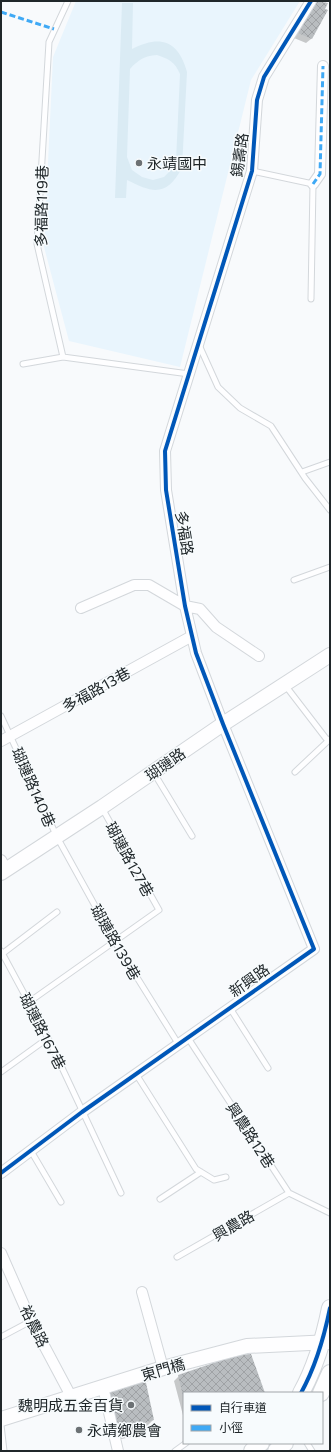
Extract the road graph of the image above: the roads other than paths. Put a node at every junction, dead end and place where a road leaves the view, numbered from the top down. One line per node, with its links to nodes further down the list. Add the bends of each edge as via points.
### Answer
1 (68, 1): 8 (lane, 多福路119巷, via 49,42 38,244)
2 (311, 1): 4 (street, 錫壽路, via 264,77 257,100)
3 (323, 66): 5 (street, via 320,174)
4 (252, 171): 5 (lane); 7 (street, 錫壽路)
5 (313, 184): 6 (lane)
6 (311, 299)
7 (198, 344): 10 (street, 多福路); 12 (lane, via 218,387 240,408 271,426)
8 (63, 357): 9 (lane); 10 (lane)
9 (23, 364)
10 (189, 374): 16 (street, 多福路, via 165,451 166,490)
11 (330, 462): 12 (lane)
12 (302, 472): 13 (lane)
13 (329, 509)
14 (330, 567): 15 (lane)
15 (294, 580)
16 (185, 606): 17 (street, via 149,585 134,585); 18 (street, 多福路); 20 (street, via 200,609 216,627)
17 (81, 608)
18 (192, 636): 23 (street, 多福路); 24 (street, 多福路13巷)
19 (330, 655): 21 (street, 瑚璉路)
20 (259, 656)
21 (285, 684): 23 (street, 瑚璉路); 25 (lane)
22 (1, 716): 24 (lane, 瑚璉路140巷)
23 (222, 724): 27 (street, 瑚璉路); 37 (street, 新興路, via 314,949)
24 (11, 735): 26 (street, 多福路13巷); 31 (lane, 瑚璉路140巷)
25 (329, 740): 28 (lane)
26 (1, 741)
27 (154, 772): 29 (street, 瑚璉路); 30 (lane)
28 (295, 772)
29 (102, 807): 31 (street, 瑚璉路); 34 (lane, 瑚璉路127巷, via 159,910)
30 (192, 836)
31 (57, 837): 32 (street, 瑚璉路); 34 (lane, 瑚璉路139巷)
32 (3, 868)
33 (57, 912): 35 (lane)
34 (115, 942): 36 (lane); 40 (lane, 瑚璉路139巷)
35 (2, 952): 36 (lane, 瑚璉路167巷)
36 (29, 1002): 38 (lane, 瑚璉路167巷)
37 (230, 1008): 39 (street, 新興路); 41 (lane)
38 (48, 1038): 42 (lane); 44 (lane, 瑚璉路167巷)
39 (188, 1038): 40 (street, 新興路); 50 (lane, 興農路12巷)
40 (179, 1045): 43 (street, 新興路)
41 (268, 1068)
42 (1, 1072)
43 (136, 1074): 44 (street, 新興路); 46 (lane, via 196,1169)
44 (82, 1112): 45 (street, 新興路); 49 (lane, 瑚璉路167巷)
45 (31, 1150): 47 (street, 新興路); 52 (lane)
46 (201, 1172): 48 (lane, via 214,1180); 51 (lane)
47 (1, 1173)
48 (226, 1177)
49 (121, 1193)
50 (289, 1193): 53 (lane); 55 (lane, 興農路)
51 (160, 1199)
52 (61, 1202)
53 (330, 1213)
54 (1, 1253): 58 (street, 裕農路)
55 (178, 1257)
56 (142, 1292): 61 (street)
57 (330, 1308): 60 (main road)
58 (31, 1321): 59 (lane); 66 (street, 裕農路)
59 (1, 1337)
60 (326, 1342): 61 (street, 東門橋, via 247,1346); 65 (main road)
61 (163, 1368): 63 (street, 東門橋)
62 (330, 1373): 64 (main road)
63 (103, 1387): 66 (street, 東門橋); 73 (street)
64 (325, 1391)
65 (302, 1392)
66 (72, 1398): 67 (street, 東門橋)
67 (1, 1419)
68 (1, 1425): 72 (lane)
69 (185, 1444): 74 (lane)
70 (260, 1444): 75 (main road)
71 (284, 1444): 76 (main road)
72 (4, 1451)
73 (118, 1451)
74 (175, 1451)
75 (252, 1451)
76 (276, 1451)

